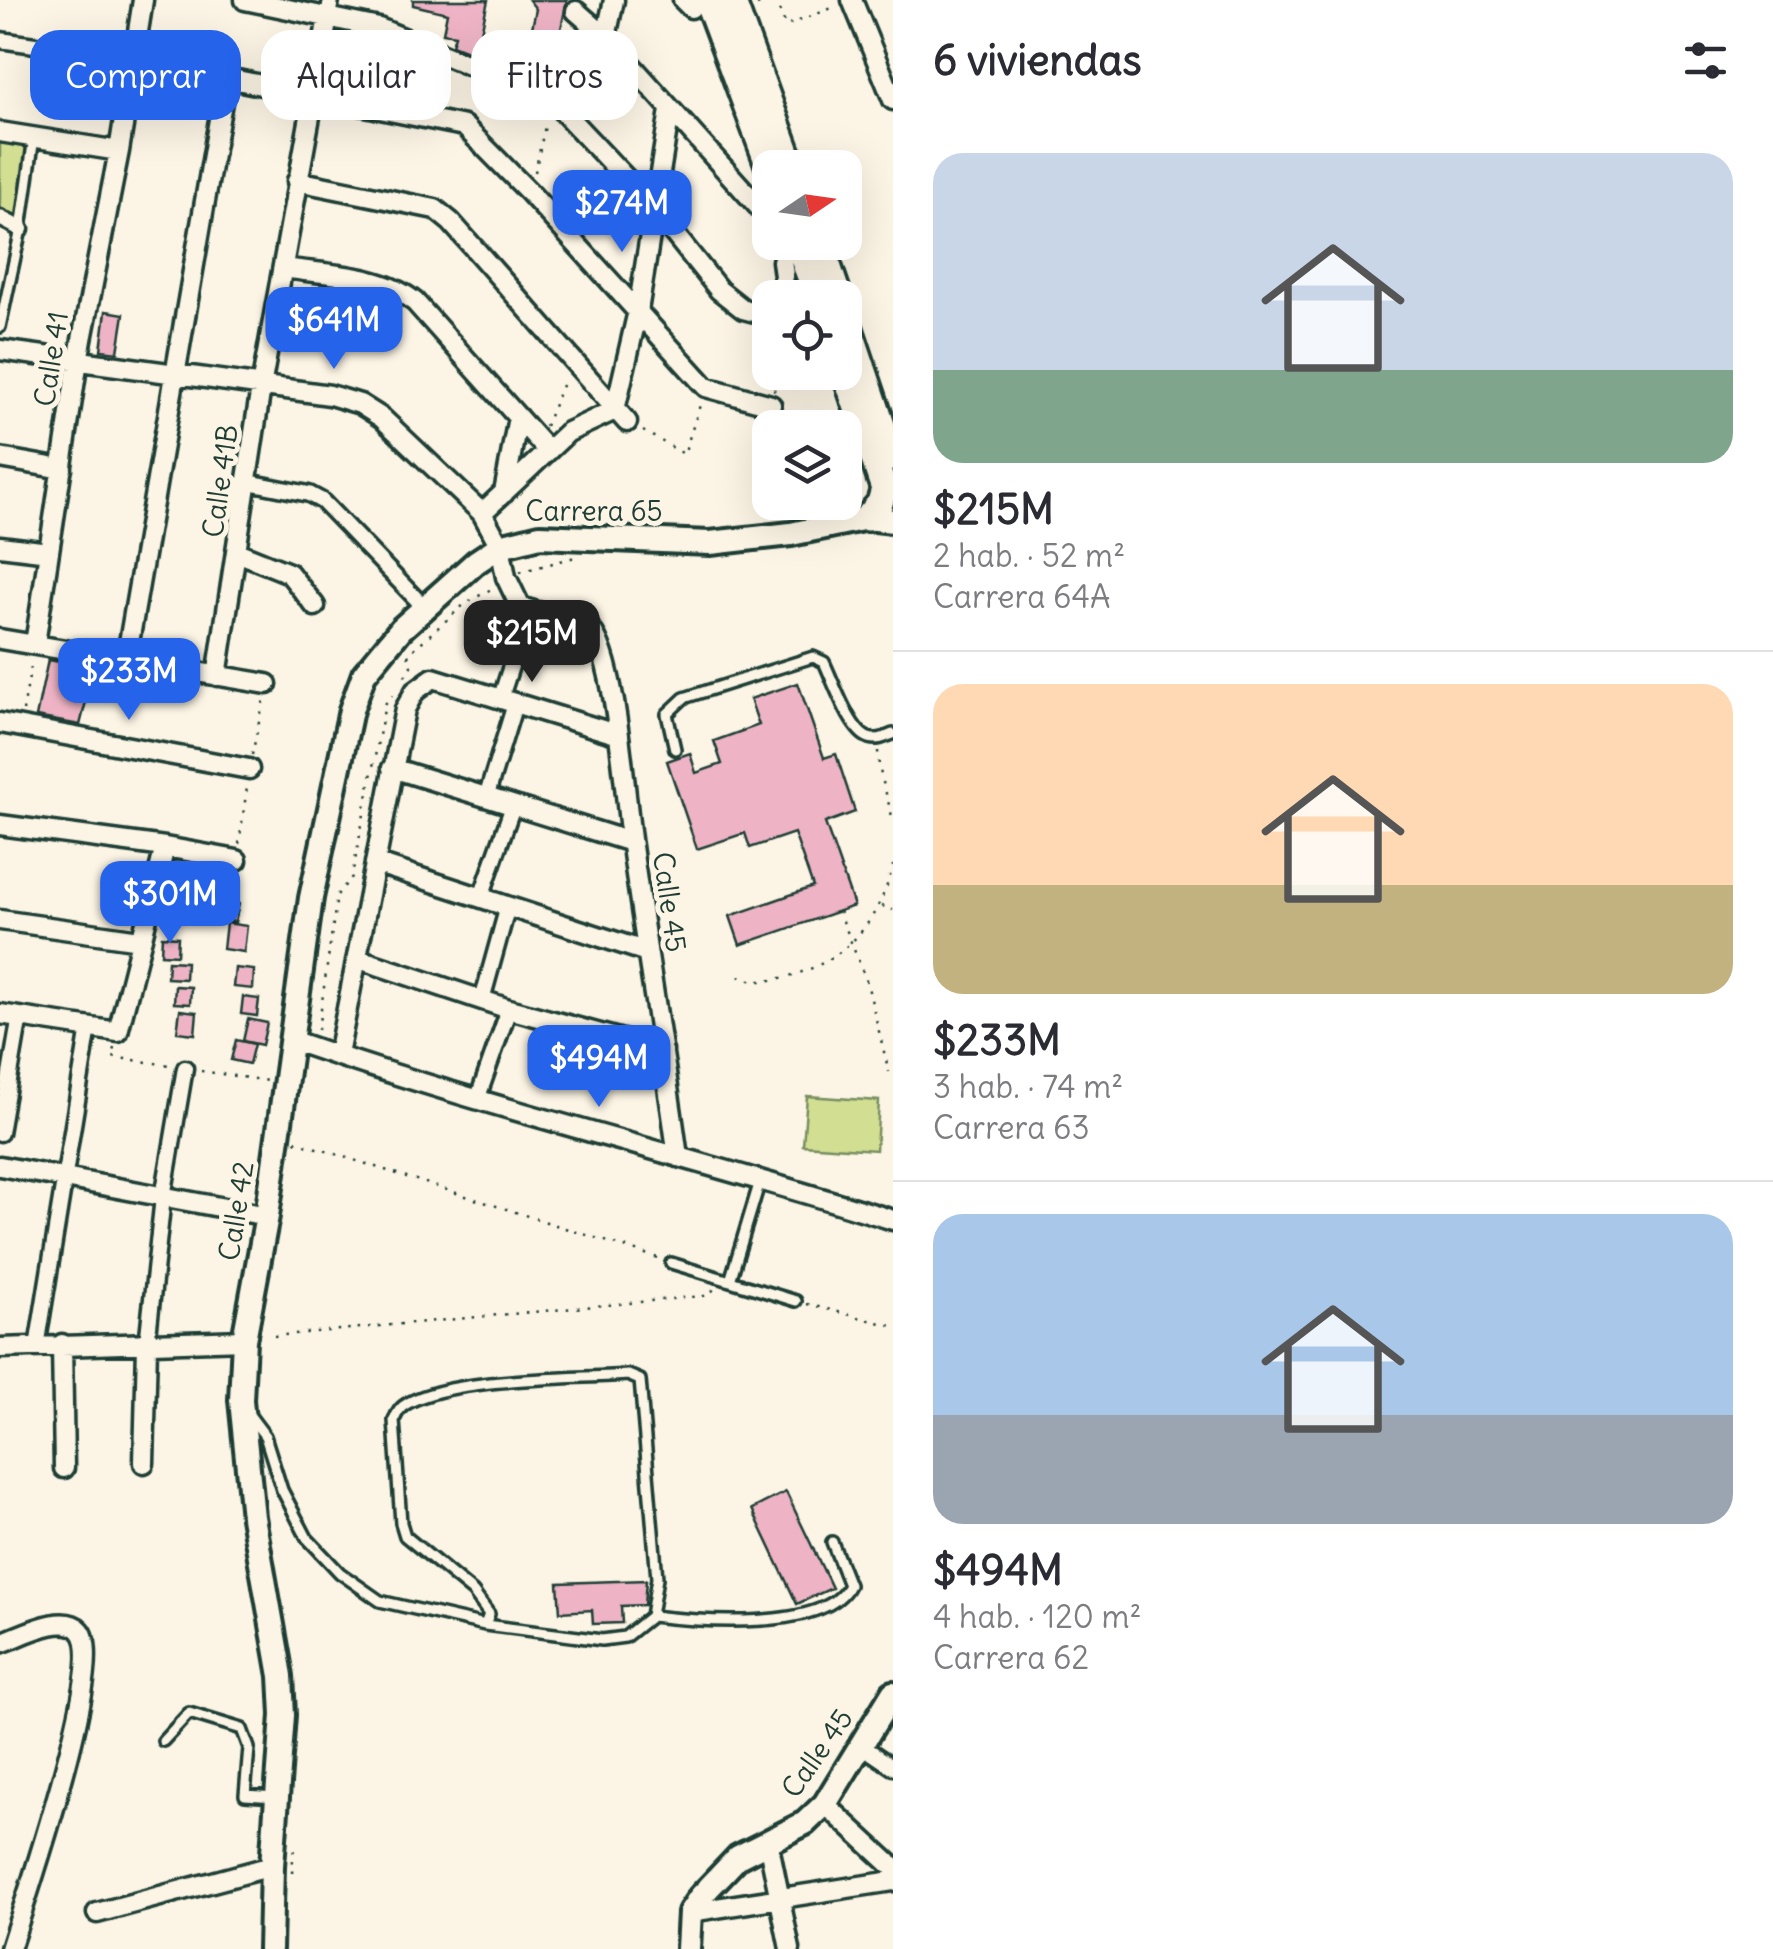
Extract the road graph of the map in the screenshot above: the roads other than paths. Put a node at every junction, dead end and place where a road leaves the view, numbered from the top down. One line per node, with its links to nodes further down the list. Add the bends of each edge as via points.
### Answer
1 (144, 0): 10 (street, Calle 41)
2 (245, 0): 7 (street)
3 (614, 0): 12 (street)
4 (732, 0): 25 (main road)
5 (852, 0): 16 (street)
6 (693, 3): 24 (main road)
7 (304, 6): 8 (street)
8 (330, 8): 29 (street, via 552,99)
9 (576, 11): 11 (street)
10 (138, 30)
11 (597, 30)
12 (608, 30)
13 (0, 40): 14 (street)
14 (30, 44)
15 (638, 74): 17 (street)
16 (890, 88)
17 (670, 110): 28 (street); 29 (street)
18 (123, 120): 26 (street, Calle 41)
19 (219, 120): 39 (street)
20 (308, 120): 27 (street, Calle 41B)
21 (436, 120): 33 (street, via 464,126)
22 (0, 132): 23 (street)
23 (34, 137): 26 (street); 31 (lane)
24 (761, 150)
25 (786, 150)
26 (118, 151): 37 (street, Calle 41)
27 (297, 181): 32 (street, Calle 41B); 43 (street, via 435,209)
28 (752, 199)
29 (652, 206): 33 (street); 34 (street, via 718,290)
30 (0, 218): 31 (street)
31 (20, 230): 35 (lane)
32 (284, 268): 40 (street, Calle 41B); 44 (street, via 401,291)
33 (638, 311): 42 (street, via 706,387); 43 (street)
34 (752, 311)
35 (0, 327)
36 (0, 350): 37 (street, Carrera 65)
37 (78, 360): 39 (street, Carrera 65); 48 (street, Calle 41)
38 (862, 366): 47 (main road)
39 (175, 375): 40 (street, Carrera 65); 62 (street)
40 (261, 386): 49 (street, Calle 41B); 51 (street, Carrera 65, via 360,404 404,436)
41 (851, 390): 52 (main road, via 884,489)
42 (771, 405)
43 (621, 416): 45 (street)
44 (518, 417): 45 (street); 50 (street)
45 (543, 446): 50 (street)
46 (0, 458): 48 (street)
47 (893, 458)
48 (62, 469): 55 (street, Calle 41)
49 (248, 482): 56 (street, Calle 41B); 58 (street, via 322,502)
50 (504, 493): 51 (street)
51 (482, 513): 54 (street, Carrera 65)
52 (880, 519): 54 (street, Carrera 65, via 754,540 540,536)
53 (0, 546): 55 (street)
54 (500, 546): 58 (street, Calle 42); 59 (street, via 512,595)
55 (49, 552): 61 (street, Calle 41)
56 (238, 552): 57 (street, via 288,573); 63 (street, Calle 41B)
57 (314, 606)
58 (425, 608): 90 (street, Calle 42, via 382,648 351,710)
59 (530, 611): 65 (street); 68 (street, Calle 45, via 594,632)
60 (0, 639): 61 (street)
61 (34, 644): 62 (street)
62 (126, 660): 63 (street)
63 (217, 676): 64 (street)
64 (266, 684)
65 (508, 702): 68 (street); 70 (street, via 433,678 415,690 405,710); 72 (street)
66 (0, 723): 71 (street)
67 (893, 734): 69 (lane, via 865,737 824,662 813,657 684,698 668,714)
68 (619, 735): 75 (street, Calle 45)
69 (675, 749)
70 (392, 768): 72 (street); 78 (street)
71 (249, 769)
72 (486, 798): 73 (street)
73 (513, 806): 75 (street); 79 (street)
74 (0, 825): 76 (street)
75 (631, 842): 83 (street, Calle 45)
76 (166, 846): 77 (street); 82 (street)
77 (237, 860)
78 (375, 863): 79 (street); 84 (street)
79 (482, 897): 80 (street)
80 (508, 906): 83 (street); 85 (street)
81 (0, 920): 82 (street)
82 (140, 940): 89 (street, via 118,1032)
83 (647, 952): 91 (street, Calle 45)
84 (359, 959): 85 (street); 92 (street)
85 (482, 1000): 86 (street)
86 (509, 1009): 91 (street); 94 (street)
87 (0, 1014): 88 (street)
88 (20, 1016): 89 (street); 95 (street)
89 (89, 1027): 99 (street)
90 (291, 1040): 92 (street); 101 (street, Calle 42, via 284,1144)
91 (663, 1051): 96 (street, Calle 45)
92 (338, 1055): 94 (street)
93 (185, 1068): 100 (street)
94 (477, 1100): 96 (street)
95 (0, 1133)
96 (678, 1157): 98 (street)
97 (0, 1166): 99 (street)
98 (761, 1178): 102 (street); 104 (lane)
99 (63, 1179): 100 (street); 109 (street)
100 (163, 1197): 101 (street); 108 (street)
101 (267, 1216): 106 (street, Calle 42)
102 (893, 1220)
103 (671, 1262): 104 (lane)
104 (730, 1281): 105 (lane)
105 (796, 1301)
106 (244, 1340): 108 (street); 111 (street, Calle 42)
107 (62, 1344): 108 (street); 109 (street); 113 (street)
108 (147, 1345): 112 (street)
109 (36, 1346): 110 (street)
110 (0, 1348)
111 (240, 1400): 116 (lane, via 264,1436 307,1538 340,1573 380,1601); 122 (street, Calle 42, via 282,1676)
112 (144, 1463)
113 (64, 1468)
114 (832, 1542): 115 (lane, via 849,1585 807,1613 730,1622)
115 (650, 1616): 116 (lane, via 625,1637 602,1640); 116 (lane, via 657,1578 640,1380 628,1375 460,1387 398,1411 405,1536 473,1592 489,1614)
116 (484, 1625)
117 (1, 1646): 131 (street, via 68,1623 88,1642 70,1748)
118 (893, 1693): 120 (street, Calle 45)
119 (164, 1741): 122 (lane, via 189,1713 242,1730 249,1748 245,1795)
120 (862, 1746): 121 (street); 123 (street, Calle 45)
121 (893, 1767)
122 (276, 1797): 125 (street, Calle 42)
123 (824, 1804): 124 (street, Calle 45); 126 (street)
124 (768, 1841): 128 (street); 129 (street, Calle 45, via 738,1858)
125 (272, 1866): 130 (street); 132 (street, Calle 42)
126 (893, 1867)
127 (893, 1881): 128 (street)
128 (781, 1899): 129 (street); 134 (street)
129 (690, 1912): 133 (street)
130 (97, 1913)
131 (10, 1949)
132 (270, 1949)
133 (688, 1949)
134 (790, 1949)

